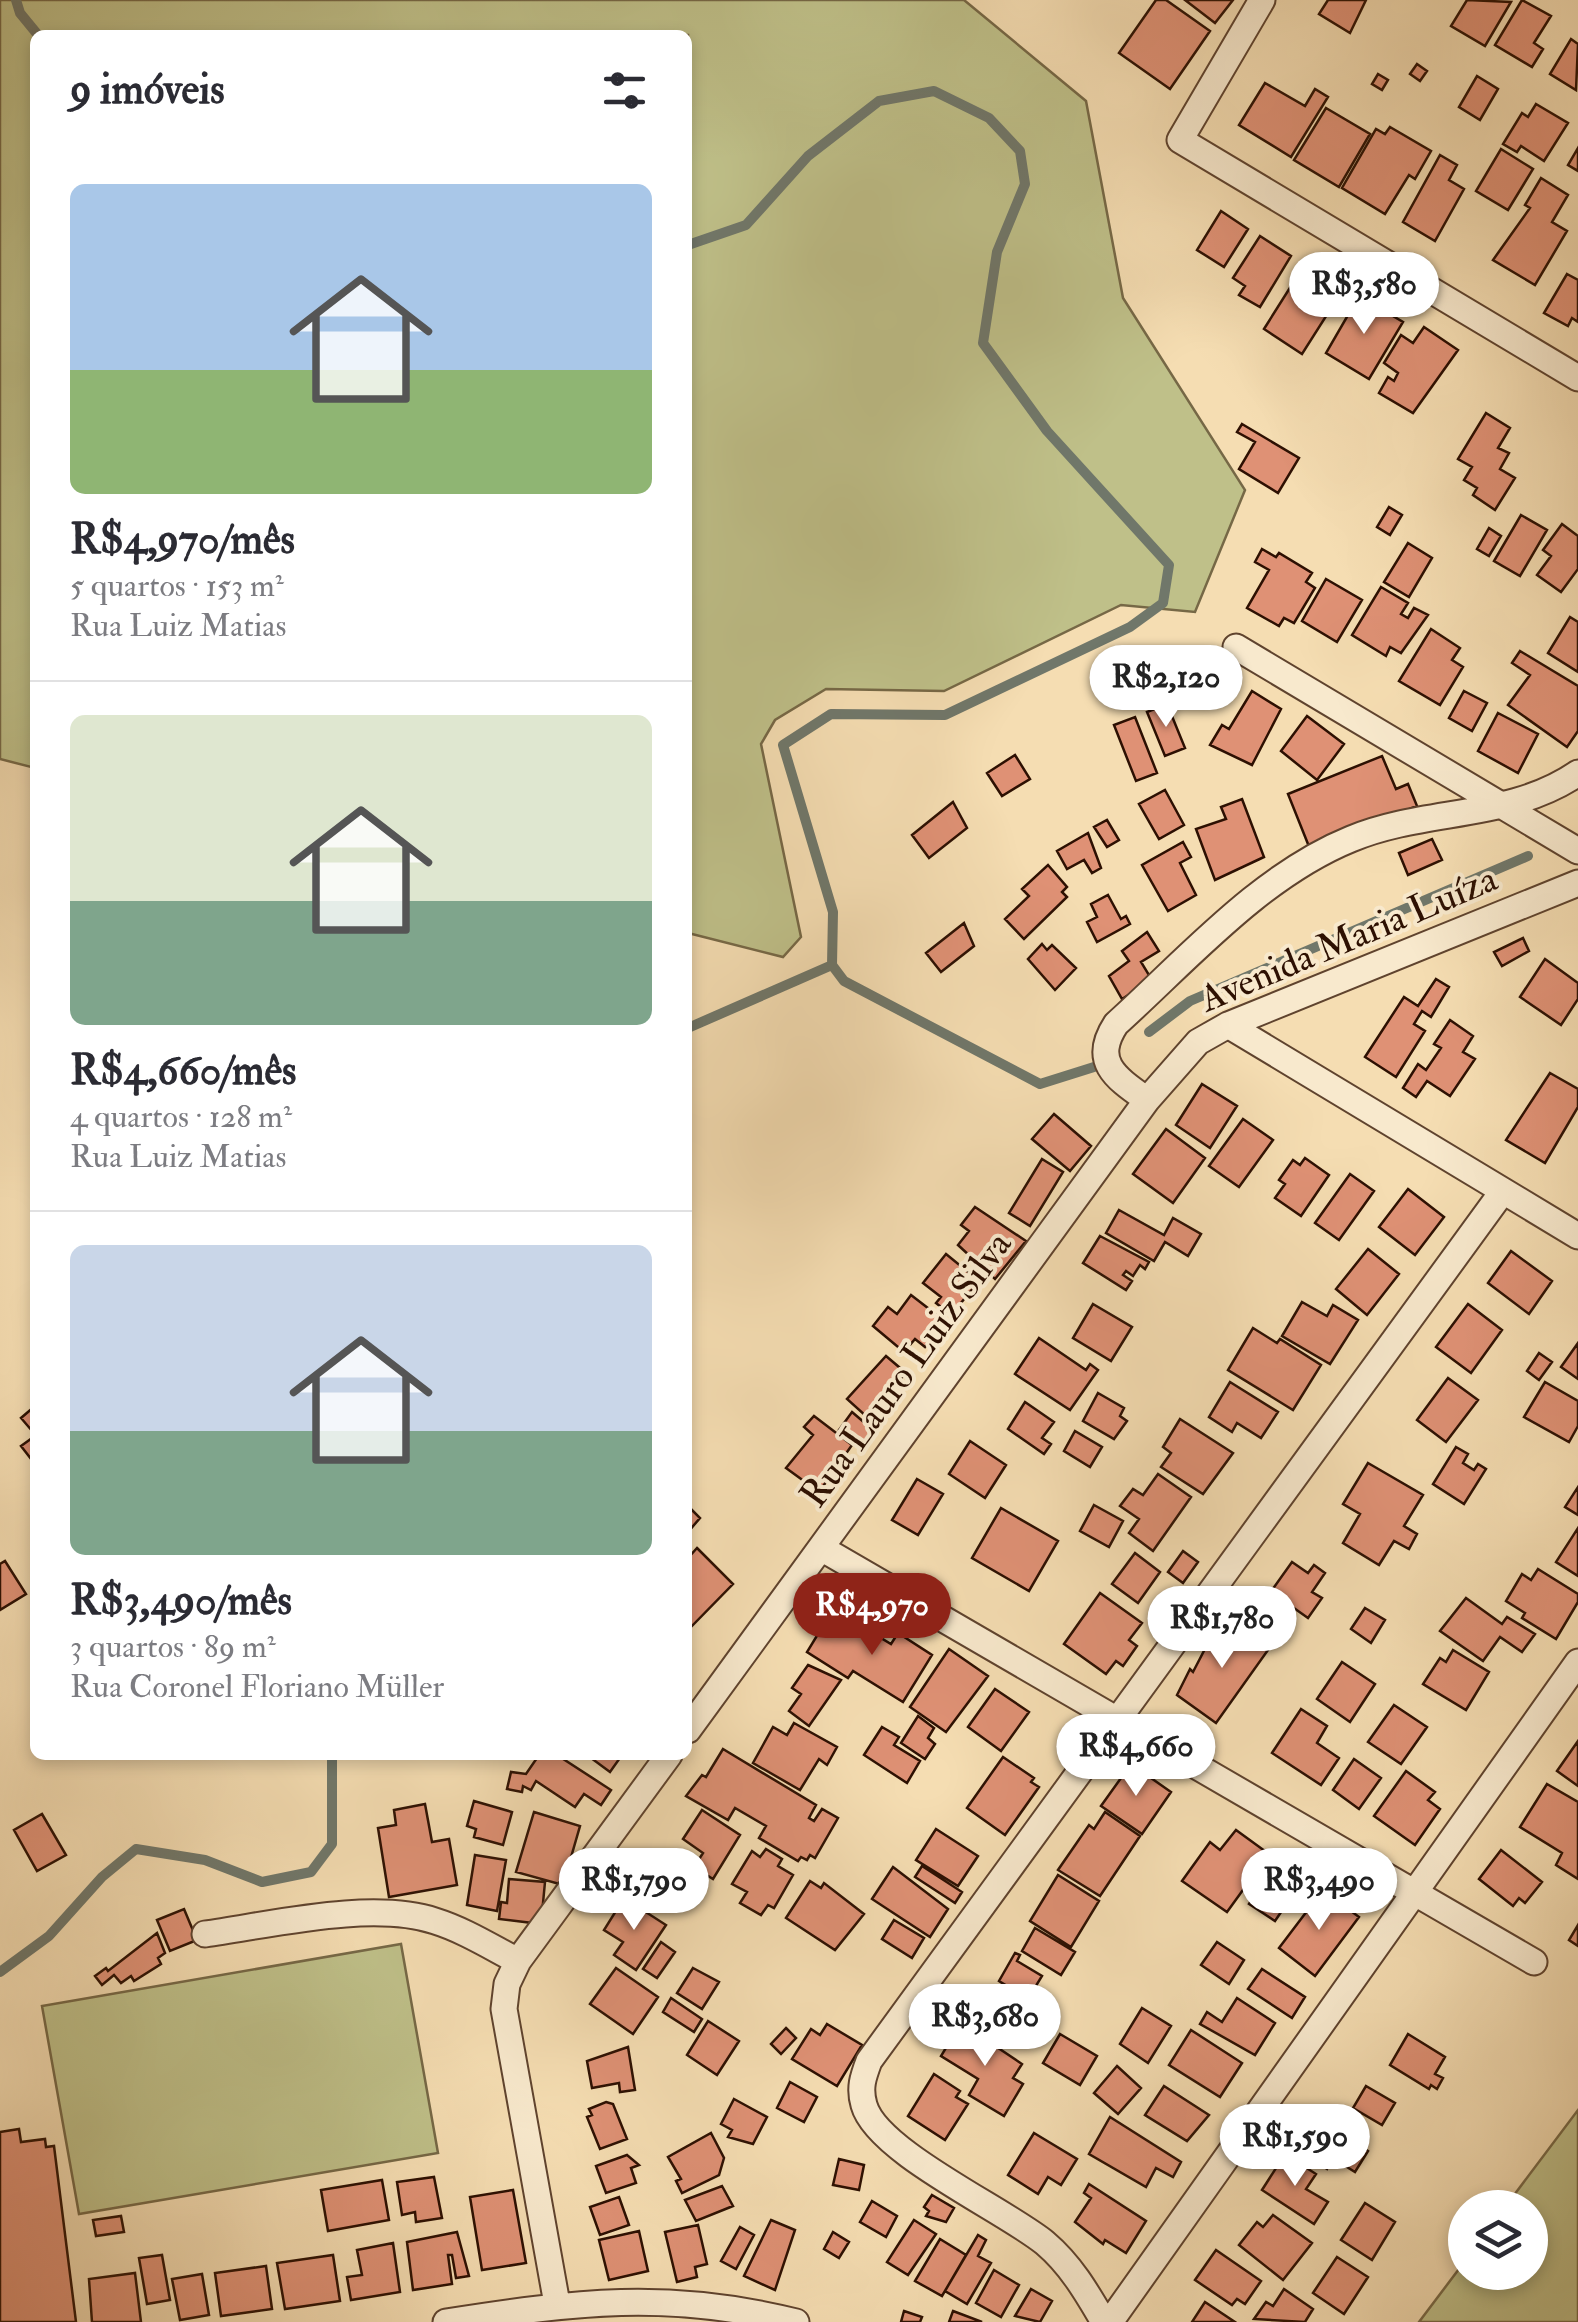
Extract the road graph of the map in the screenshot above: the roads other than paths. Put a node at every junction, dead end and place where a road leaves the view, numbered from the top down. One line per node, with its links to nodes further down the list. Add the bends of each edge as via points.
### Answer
1 (1262, 0): 2 (street, via 1180,140)
2 (1578, 378)
3 (1236, 647): 5 (street)
4 (1578, 773): 5 (street, Avenida Maria Luíza)
5 (1504, 807): 6 (street); 9 (street, Avenida Maria Luíza, via 1429,817 1353,838 1254,900 1106,1038 1109,1066)
6 (1578, 851)
7 (1578, 883): 8 (street, Avenida Maria Luíza)
8 (1228, 1025): 9 (street, Avenida Maria Luíza, via 1198,1042); 10 (street)
9 (1147, 1100): 12 (street, Rua Lauro Luiz Silva)
10 (1503, 1191): 11 (street); 14 (street)
11 (1578, 1236)
12 (821, 1548): 14 (street); 15 (street, Rua Lauro Luiz Silva)
13 (1578, 1662): 17 (street)
14 (1117, 1720): 17 (street); 24 (street, via 869,2061 860,2086 864,2110 906,2153 1043,2242 1073,2270)
15 (692, 1725)
16 (665, 1760): 19 (street)
17 (1415, 1892): 20 (street); 24 (street)
18 (205, 1934): 19 (street, via 398,1915 433,1920)
19 (518, 1961): 21 (street, via 504,2009)
20 (1534, 1962)
21 (558, 2304): 22 (street); 23 (street, via 684,2302)
22 (446, 2322)
23 (796, 2322)
24 (1107, 2322)

